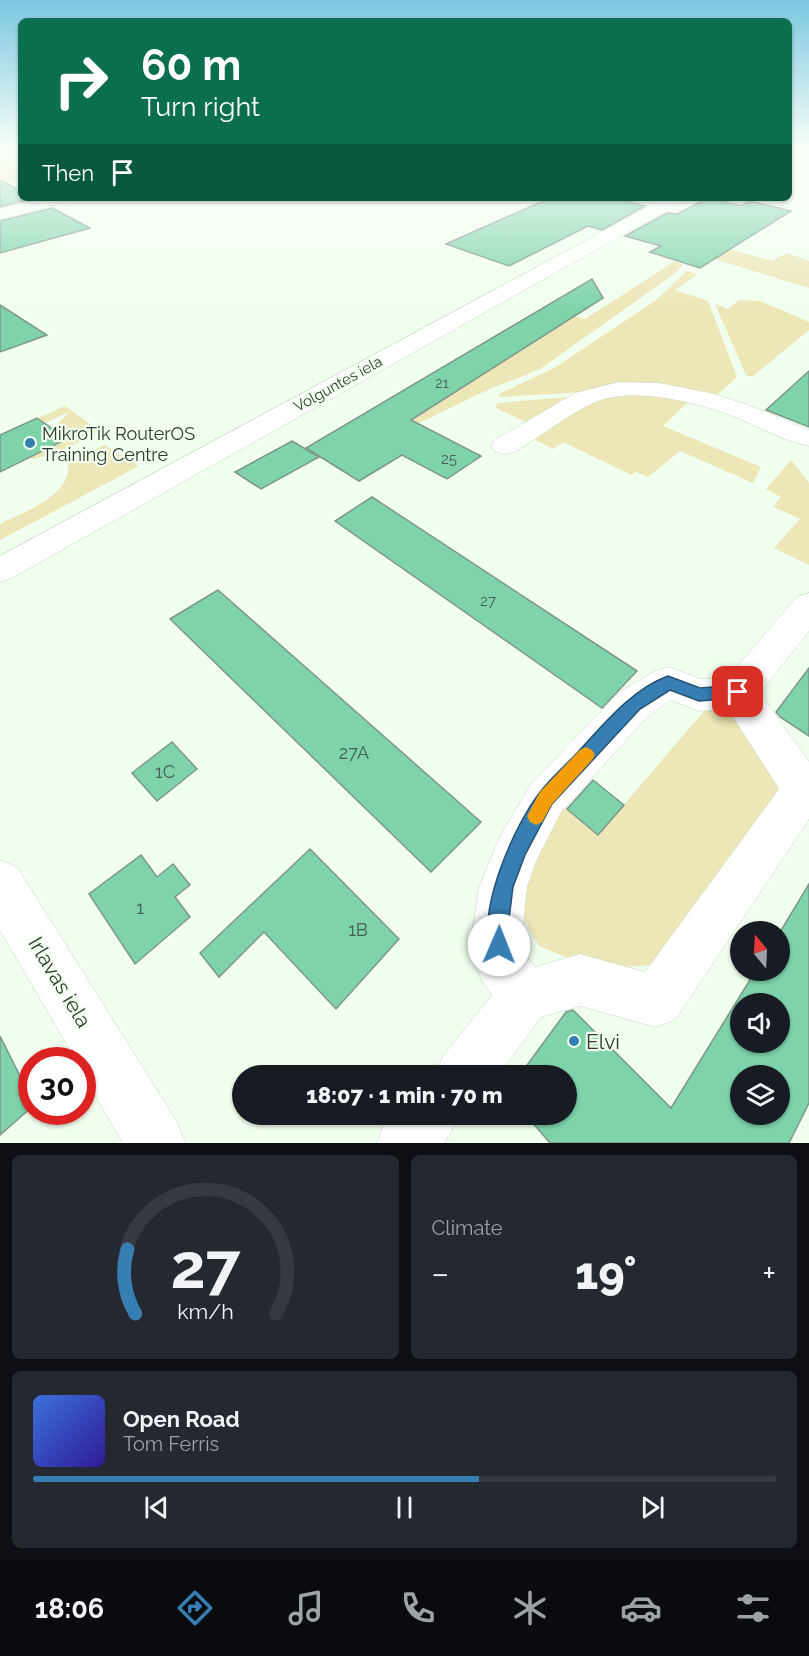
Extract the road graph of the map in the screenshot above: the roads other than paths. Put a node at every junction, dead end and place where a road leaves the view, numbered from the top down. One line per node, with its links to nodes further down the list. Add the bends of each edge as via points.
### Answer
1 (42, 203): 3 (street)
2 (658, 203): 6 (street, Volguntes iela)
3 (0, 214)
4 (809, 438): 5 (street, via 697,397 615,390 593,393)
5 (505, 446)
6 (0, 570)
7 (809, 606): 8 (street)
8 (738, 692): 10 (street, via 699,694 668,682 634,704 546,798 517,850 503,887 498,927 500,963); 10 (street, via 804,790 711,924 656,1001 579,980)
9 (0, 884): 13 (street, Irlavas iela)
10 (525, 996): 11 (street)
11 (472, 1065)
12 (421, 1125): 14 (street)
13 (156, 1143)
14 (406, 1143)

